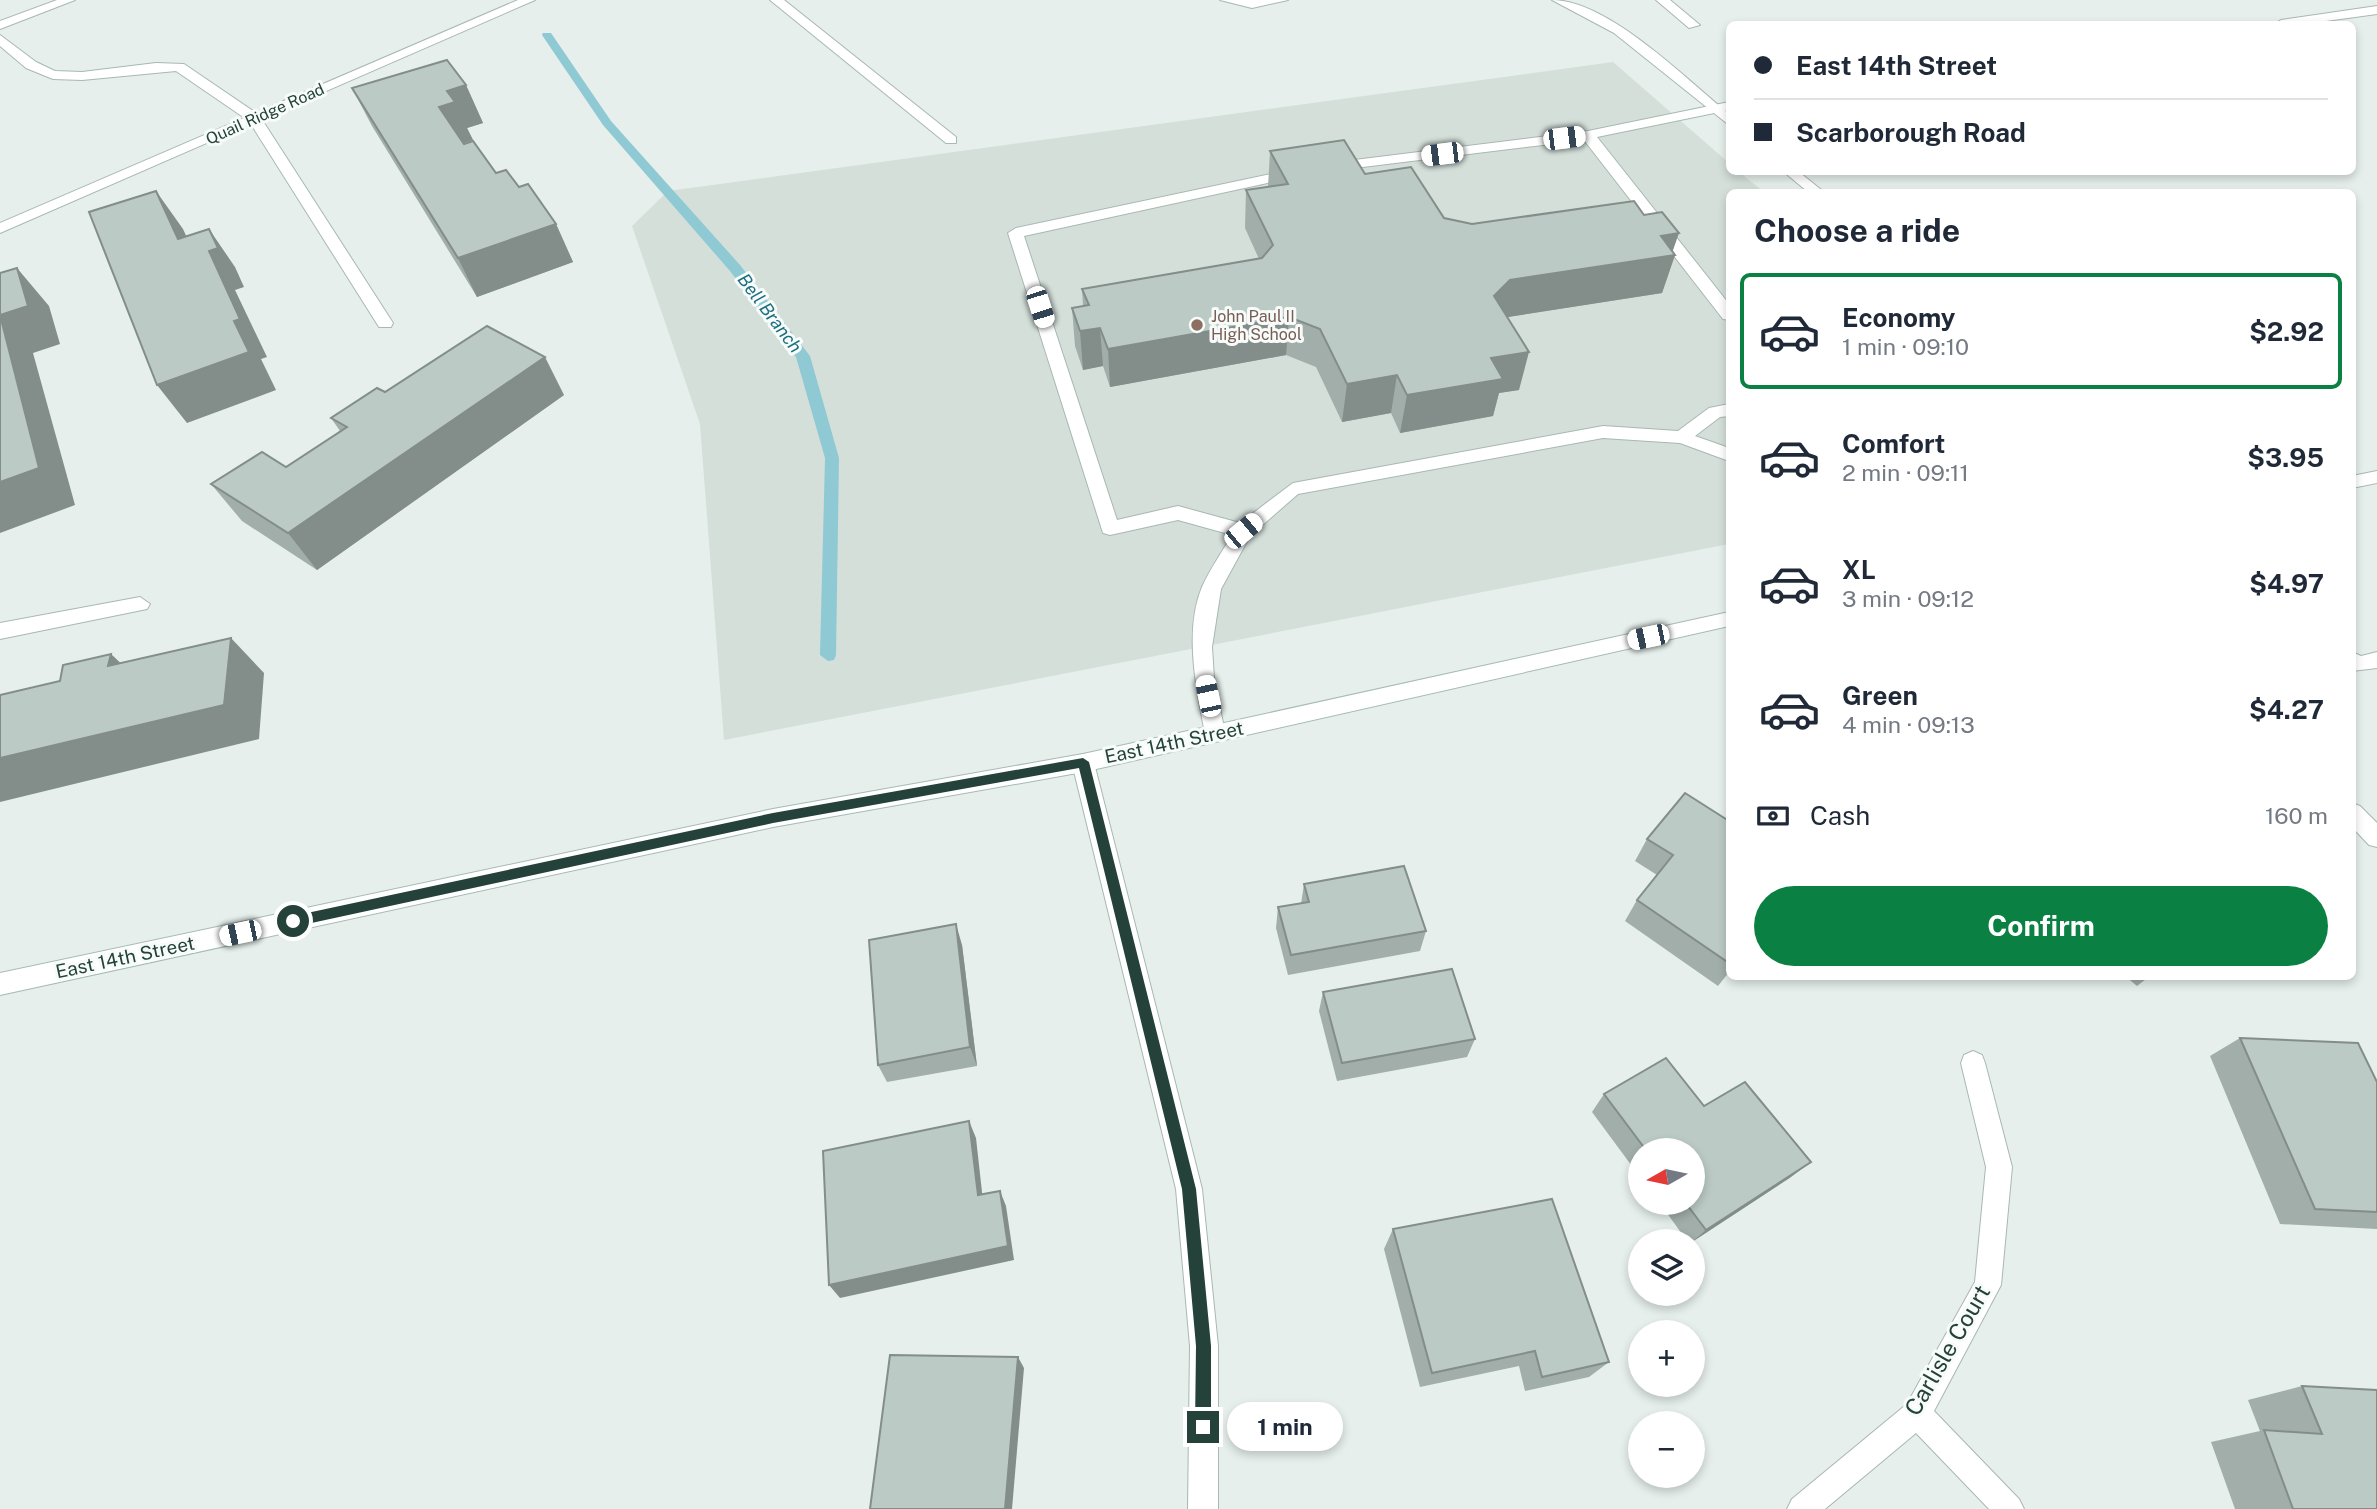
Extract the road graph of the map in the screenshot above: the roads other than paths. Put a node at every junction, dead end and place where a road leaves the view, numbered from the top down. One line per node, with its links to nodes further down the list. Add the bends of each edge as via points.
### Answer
1 (69, 0): 10 (street)
2 (529, 0): 14 (street, Quail Ridge Road)
3 (776, 0): 16 (street)
4 (1227, 0): 5 (street, via 1252,4)
5 (1282, 0)
6 (1558, 0): 13 (street, via 1619,30)
7 (1662, 0): 11 (street)
8 (2377, 10): 9 (street)
9 (2302, 21)
10 (0, 25)
11 (1694, 26)
12 (0, 39): 14 (street, via 31,65 53,75 179,67)
13 (1722, 108): 15 (street)
14 (254, 118): 19 (street, Quail Ridge Road); 21 (street)
15 (1588, 135): 20 (street); 27 (street, via 1261,178 1016,233 1110,528 1178,513)
16 (951, 140)
17 (1795, 175): 18 (street)
18 (1813, 189)
19 (0, 228)
20 (1726, 311)
21 (385, 324)
22 (1726, 410): 23 (street, via 1715,412)
23 (1682, 437): 24 (street); 27 (street, via 1603,432 1293,489)
24 (1726, 454)
25 (2377, 477): 26 (street)
26 (2356, 481)
27 (1243, 531): 33 (street, via 1211,589 1203,631 1204,678)
28 (140, 604): 30 (street)
29 (1726, 620): 33 (street, East 14th Street)
30 (0, 631)
31 (2377, 660): 32 (street)
32 (2356, 663)
33 (1215, 733): 34 (street, East 14th Street)
34 (1083, 762): 37 (street, East 14th Street, via 773,818); 40 (street, via 1189,1189 1204,1346)
35 (2356, 816): 36 (street)
36 (2377, 838)
37 (0, 984)
38 (1973, 1063): 39 (street, Carlisle Court, via 1999,1167 1988,1285)
39 (1917, 1415): 41 (street, Carlisle Court); 42 (street)
40 (1203, 1509)
41 (1802, 1509)
42 (2009, 1509)

